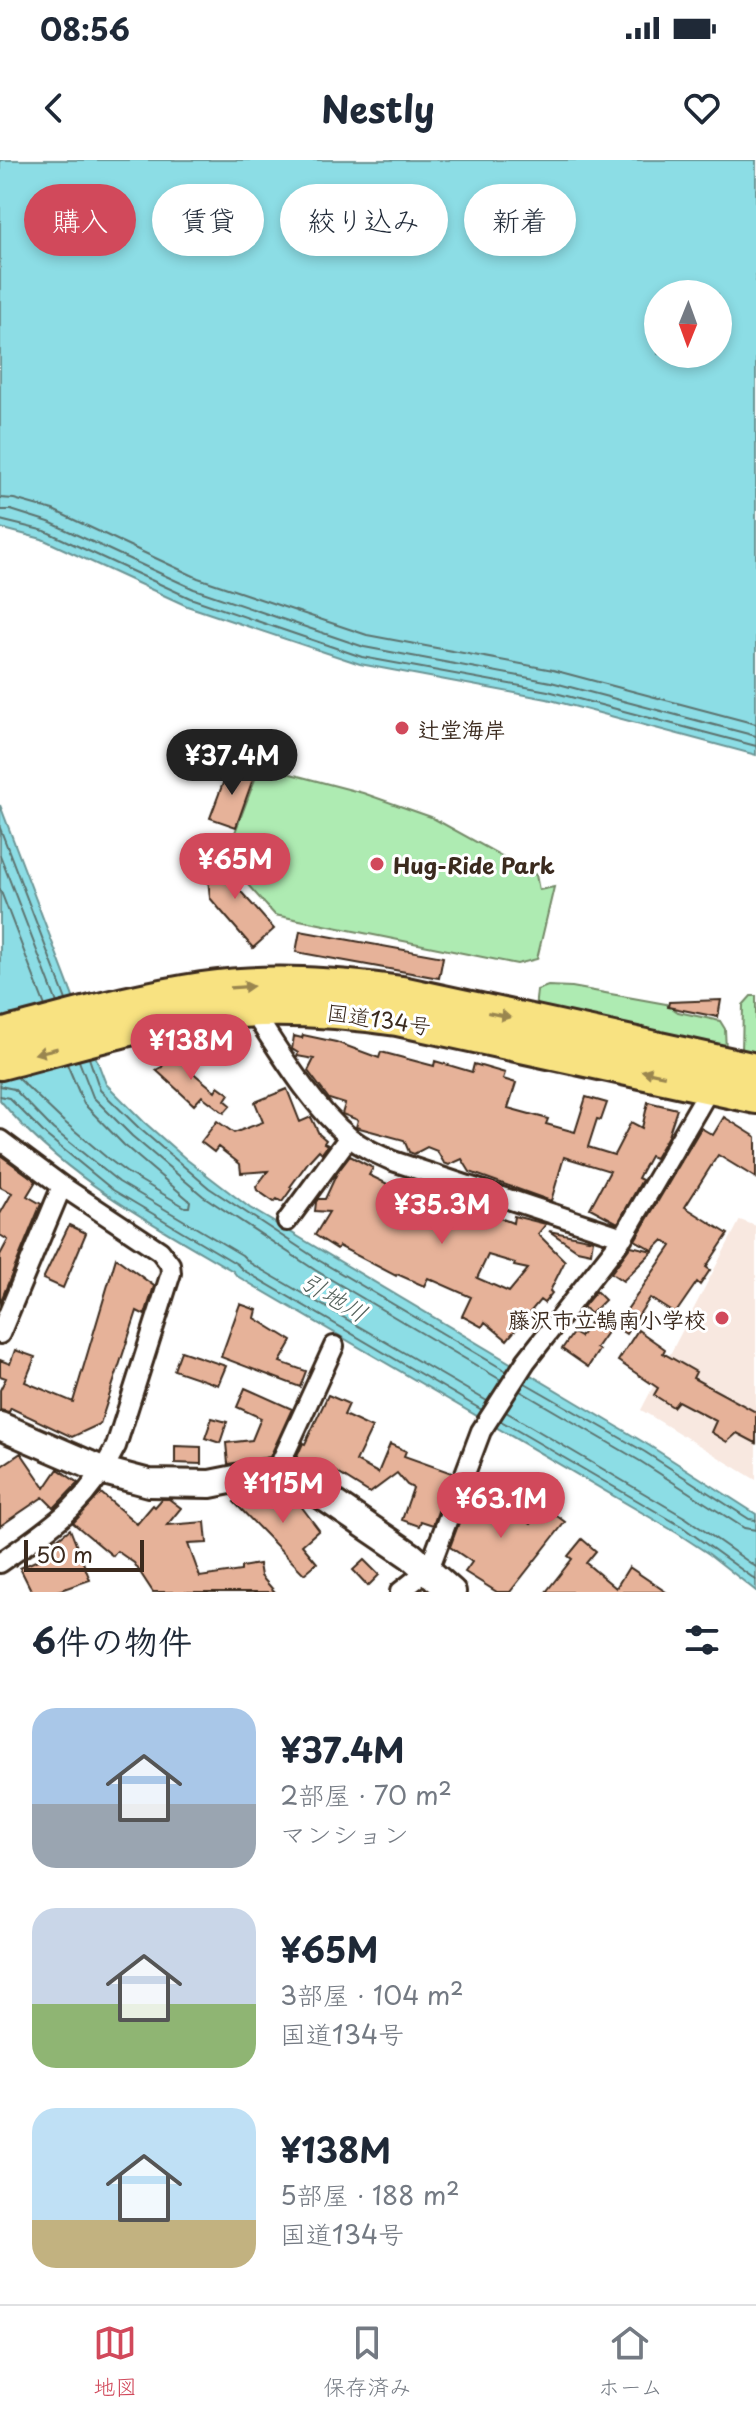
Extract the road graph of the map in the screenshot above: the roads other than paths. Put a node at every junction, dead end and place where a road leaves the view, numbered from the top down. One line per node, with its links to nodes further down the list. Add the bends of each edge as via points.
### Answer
1 (252, 1010): 2 (highway, 国道134号); 6 (highway, 国道134号, one-way to 1, via 397,1018 331,1010); 8 (street, via 290,1067)
2 (87, 1028): 3 (highway, 国道134号); 4 (highway, 国道134号, one-way to 4); 6 (highway, 国道134号, one-way to 6, via 147,1000 204,989 348,987 402,994)
3 (0, 1037)
4 (0, 1062)
5 (756, 1071): 6 (highway, 国道134号)
6 (715, 1074): 7 (highway, 国道134号); 12 (street)
7 (756, 1096)
8 (349, 1137): 11 (street); 12 (street, via 393,1161)
9 (0, 1140): 10 (street)
10 (62, 1186): 13 (street); 16 (street, via 160,1251 170,1264)
11 (287, 1221)
12 (623, 1237): 19 (street, via 522,1367 486,1424)
13 (0, 1334)
14 (334, 1346): 17 (street)
15 (0, 1426): 16 (street)
16 (104, 1471): 17 (street, via 176,1485); 18 (street, via 78,1504)
17 (275, 1475): 19 (street, via 305,1484)
18 (0, 1563)
19 (429, 1569): 20 (street); 21 (street)
20 (400, 1592)
21 (452, 1592)

